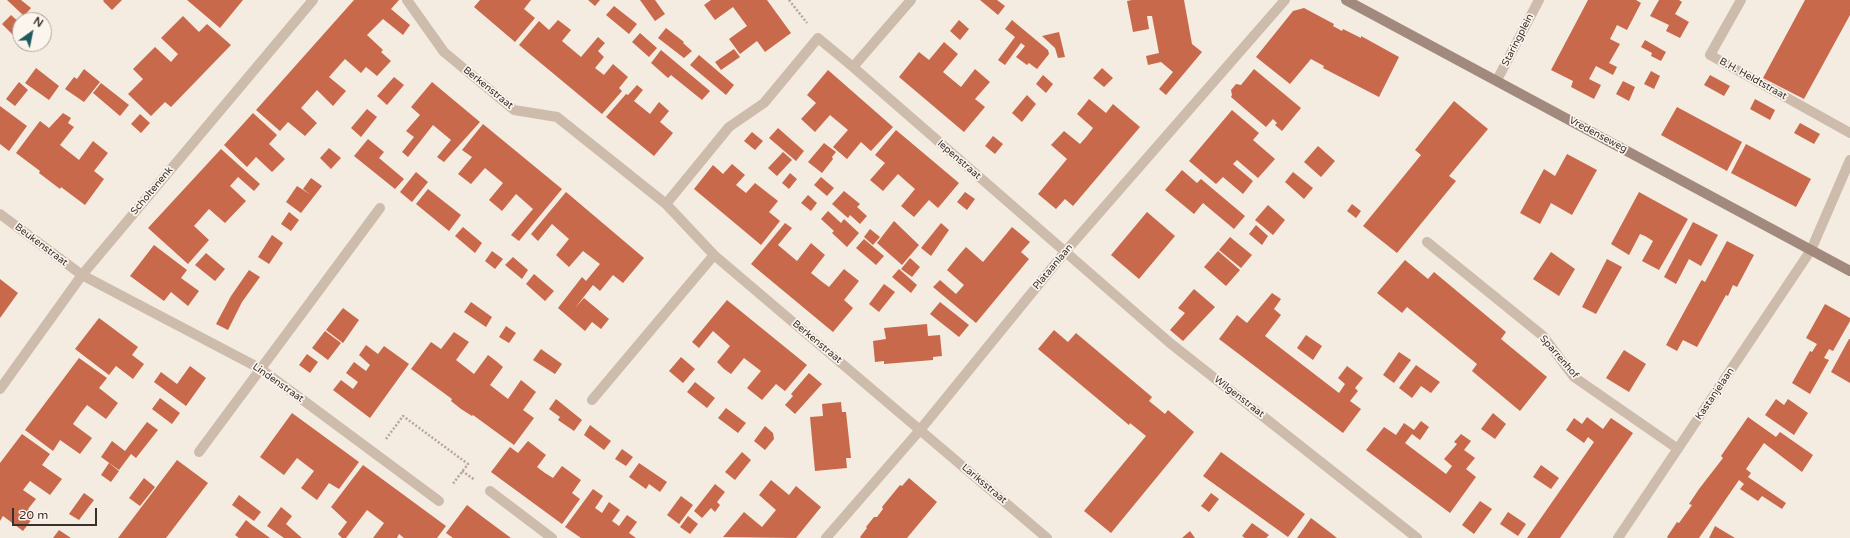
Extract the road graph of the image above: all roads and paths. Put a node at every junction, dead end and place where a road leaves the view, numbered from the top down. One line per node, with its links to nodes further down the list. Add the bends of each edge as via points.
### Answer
1 (312, 0): 22 (street, Scholtenenk)
2 (408, 0): 14 (street, Berkenstraat, via 444,52 514,110 557,117)
3 (789, 0): 9 (path)
4 (911, 0): 10 (street)
5 (1285, 0): 19 (street, Plataanlaan)
6 (1538, 0): 11 (street, Staringplein)
7 (1741, 0): 12 (street, B.H. Heldtstraat, via 1710,55)
8 (1349, 1): 11 (main road, Vredenseweg)
9 (818, 38): 10 (street, Iepenstraat); 14 (street, via 764,103 729,127)
10 (853, 67): 19 (street, Iepenstraat)
11 (1497, 80): 18 (main road, Vredenseweg)
12 (1850, 133)
13 (1850, 160): 18 (street)
14 (666, 204): 20 (street, Berkenstraat)
15 (380, 208): 23 (street)
16 (0, 214): 22 (street, Beukenstraat)
17 (1427, 242): 27 (street, Sparrenhof, via 1543,336 1574,377)
18 (1811, 250): 21 (main road, Vredenseweg); 27 (street, Kastanjelaan)
19 (1065, 252): 26 (street, Plataanlaan); 35 (street, Wilgenstraat, via 1170,343)
20 (714, 255): 25 (street); 26 (street, Berkenstraat)
21 (1850, 271)
22 (82, 275): 23 (street, Lindenstraat); 24 (street, Scholtenenk)
23 (261, 369): 28 (street); 29 (street, Lindenstraat)
24 (0, 389)
25 (592, 400)
26 (920, 430): 33 (street, Plataanlaan); 34 (street, Lariksstraat)
27 (1678, 450): 36 (street, Kastanjelaan)
28 (199, 452)
29 (375, 454): 31 (street, Lindenstraat); 31 (path, via 403,416 427,433 468,464)
30 (490, 491): 32 (street)
31 (439, 501)
32 (552, 538)
33 (826, 538)
34 (1047, 538)
35 (1417, 538)
36 (1618, 538)

